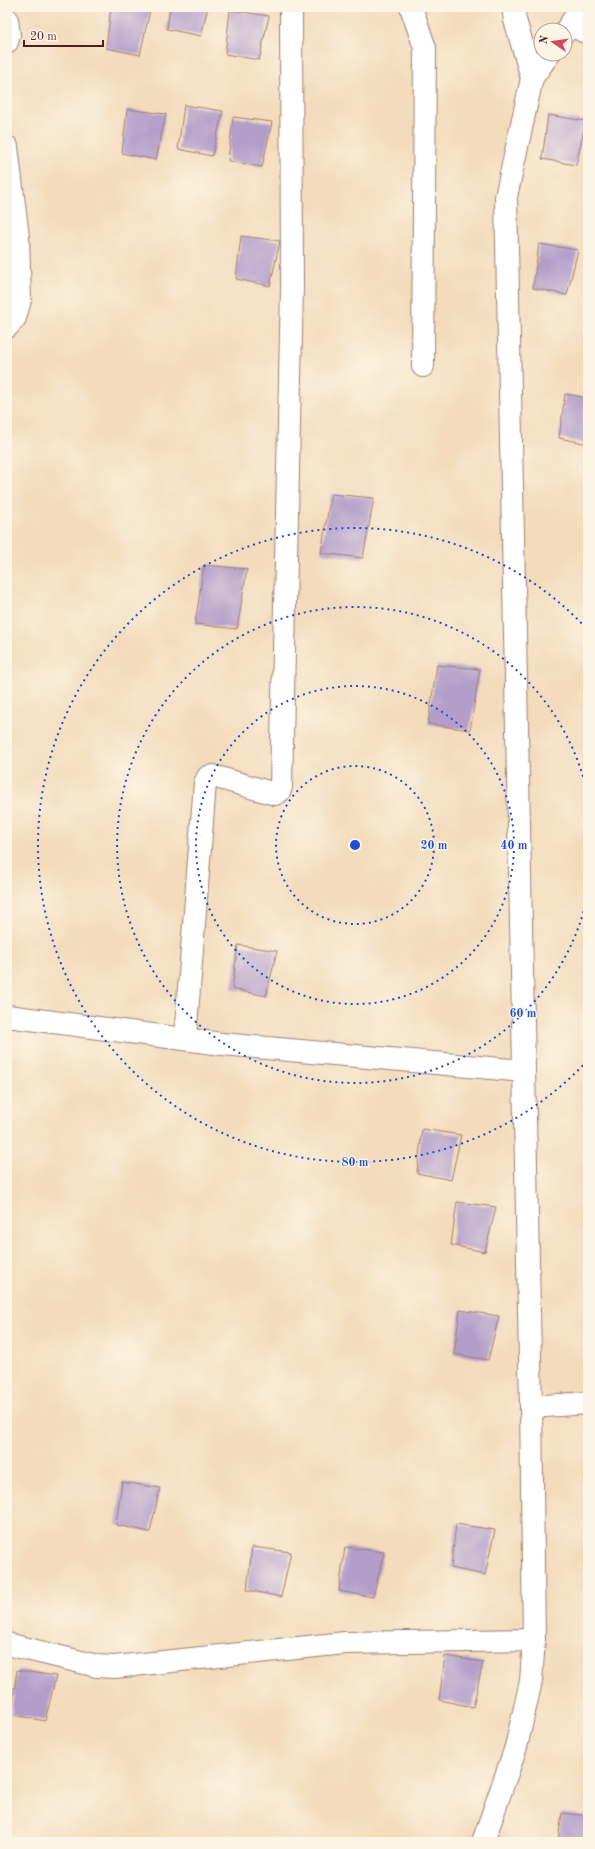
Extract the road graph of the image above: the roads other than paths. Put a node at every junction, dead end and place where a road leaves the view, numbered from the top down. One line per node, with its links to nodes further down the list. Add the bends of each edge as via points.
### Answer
1 (291, 7): 14 (street, via 292,295 281,787 275,794 213,776 208,777 205,783)
2 (411, 7): 12 (street, via 425,48)
3 (513, 7): 9 (street)
4 (582, 7): 6 (street)
5 (7, 18): 7 (street)
6 (574, 30)
7 (7, 42)
8 (543, 62): 9 (street)
9 (532, 78): 15 (street, via 506,197)
10 (7, 147): 11 (street, via 18,237 20,300 15,318)
11 (7, 327)
12 (423, 366)
13 (7, 1016): 14 (street)
14 (185, 1039): 15 (street)
15 (524, 1071): 17 (street)
16 (588, 1403): 17 (street)
17 (531, 1407): 18 (street)
18 (534, 1640): 19 (street, via 345,1643 114,1667 97,1666); 20 (street, via 531,1681 516,1747)
19 (7, 1644)
20 (483, 1842)

